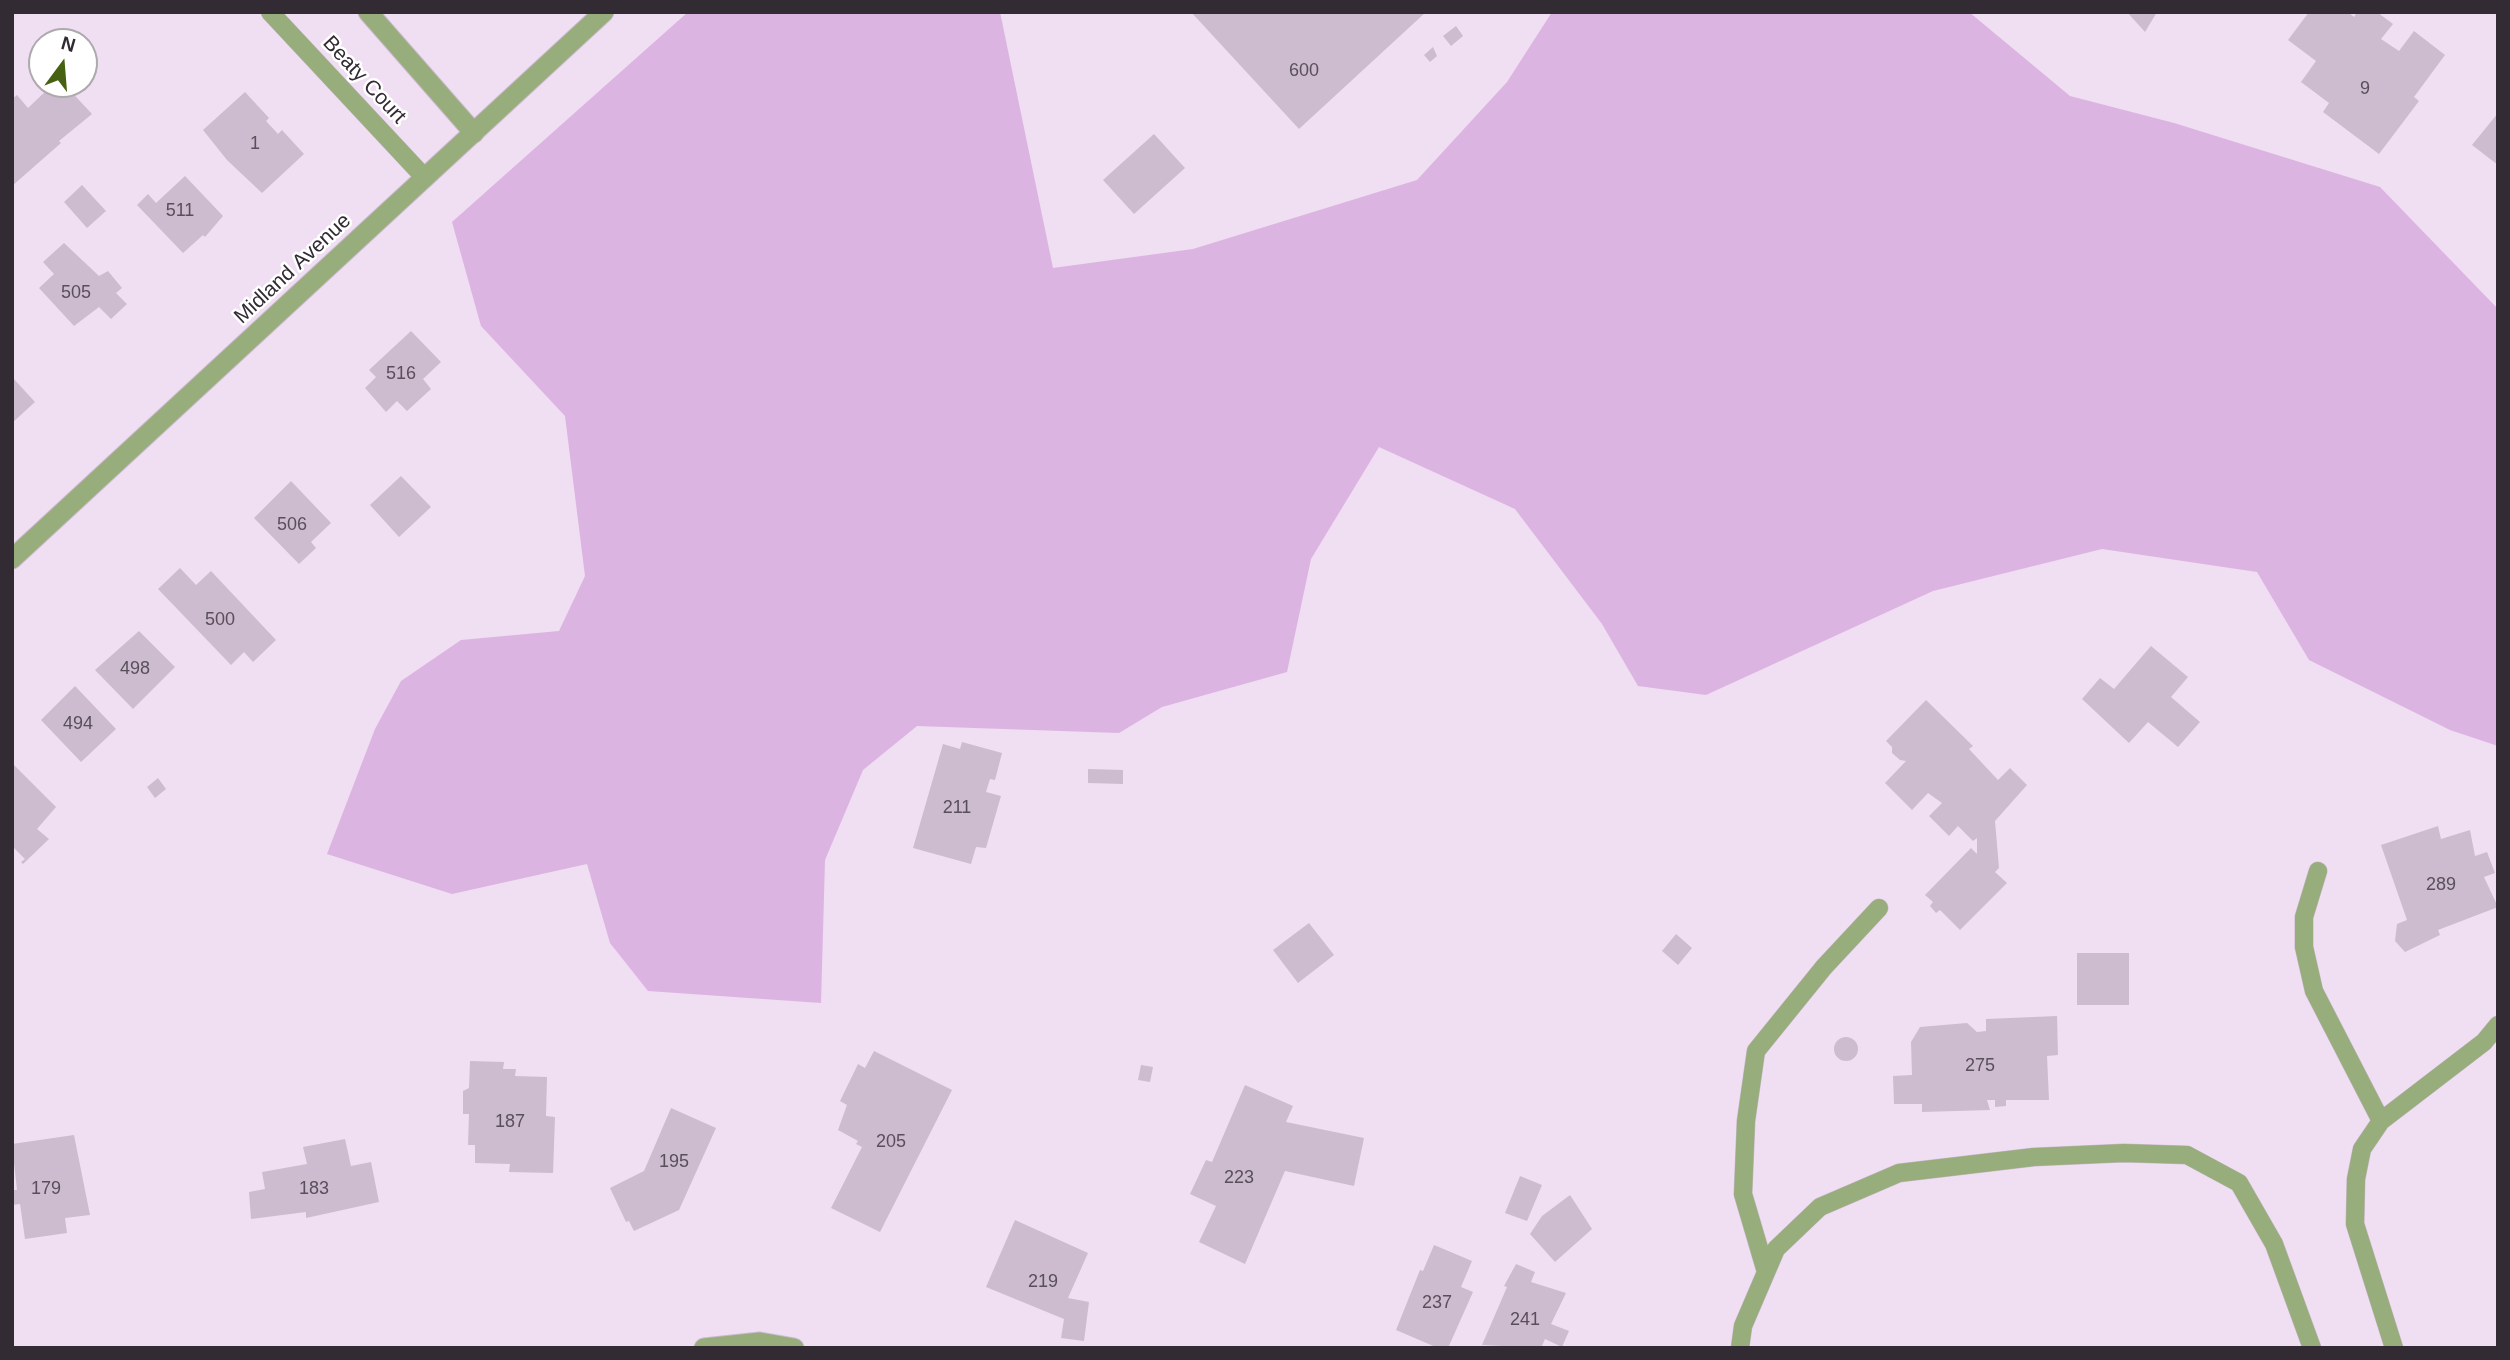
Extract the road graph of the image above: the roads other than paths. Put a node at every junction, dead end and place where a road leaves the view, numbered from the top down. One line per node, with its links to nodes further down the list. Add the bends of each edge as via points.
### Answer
1 (270, 12): 5 (lane, Beaty Court)
2 (368, 12): 4 (street)
3 (604, 12): 4 (street, Midland Avenue)
4 (474, 133): 5 (street, Midland Avenue)
5 (425, 178): 6 (street, Midland Avenue)
6 (14, 555)
7 (2318, 871): 10 (lane, via 2304,917 2304,947 2314,991)
8 (1879, 908): 11 (lane, via 1824,967 1756,1052 1746,1121 1744,1194)
9 (2498, 1025): 10 (lane, via 2484,1042)
10 (2381, 1121): 16 (lane, via 2362,1149 2355,1224)
11 (1766, 1272): 14 (lane, via 1743,1326); 15 (lane, via 1776,1249 1821,1207 1899,1173 2034,1157 2187,1155 2239,1183 2274,1244)
12 (704, 1348): 13 (street, via 760,1342)
13 (794, 1348)
14 (1740, 1348)
15 (2312, 1348)
16 (2394, 1348)

